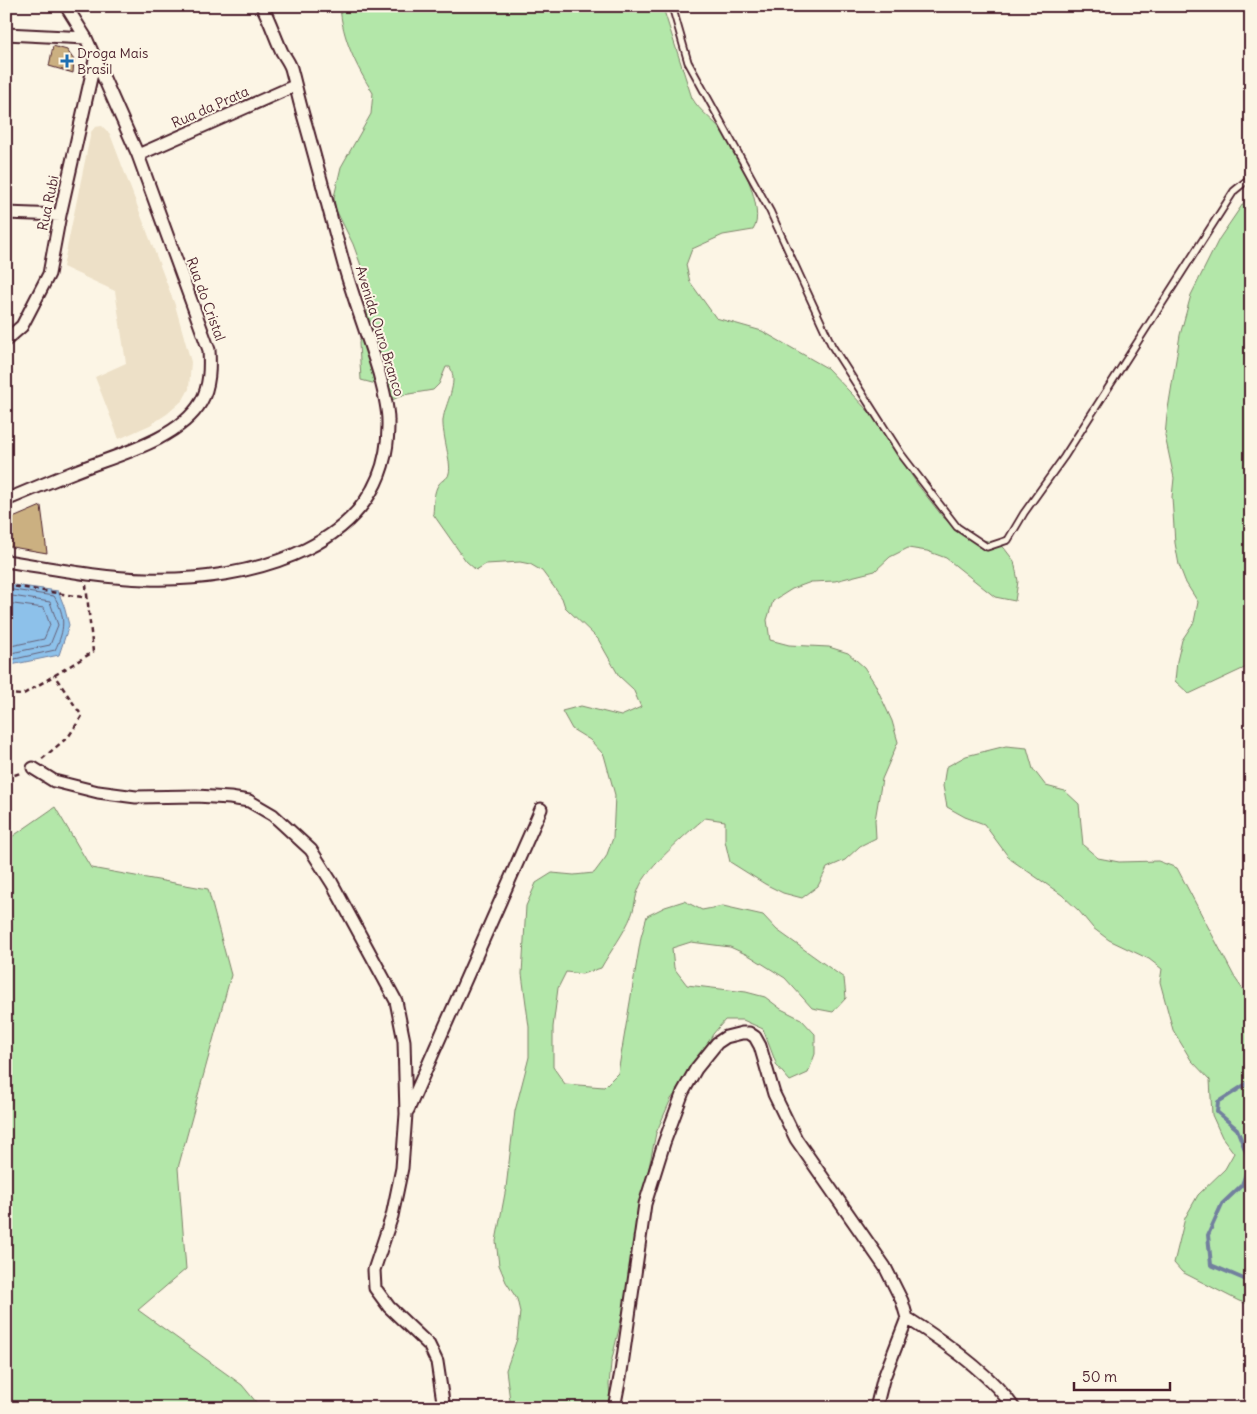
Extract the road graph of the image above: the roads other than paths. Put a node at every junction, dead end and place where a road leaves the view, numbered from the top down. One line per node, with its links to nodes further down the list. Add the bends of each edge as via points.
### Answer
1 (66, 6): 5 (street, Rua do Cristal)
2 (262, 6): 7 (street, Avenida Ouro Branco, via 290,67)
3 (672, 6): 9 (lane, via 688,62 770,211 832,346 901,454 940,505 957,527 987,547 1008,540 1234,191)
4 (6, 34): 5 (street)
5 (86, 38): 6 (street, Rua do Cristal)
6 (95, 60): 8 (street, Rua do Cristal); 11 (street, Rua Rubi)
7 (294, 86): 8 (street, Rua da Prata); 14 (street, Avenida Ouro Branco, via 385,396 387,446 382,470 371,493 357,513 338,531 316,545 269,564 227,574 146,579 102,576)
8 (138, 156): 13 (street, Rua do Cristal, via 209,350 210,375 202,401 191,415 156,440)
9 (1251, 177)
10 (6, 213): 11 (street)
11 (60, 215): 12 (street, Rua Rubi, via 49,274 22,326)
12 (6, 340)
13 (6, 500)
14 (6, 561)
15 (33, 768): 17 (street, via 54,781 98,792 136,797 230,798 249,801 273,815 310,850 332,883 396,1001 404,1042)
16 (541, 809): 17 (street)
17 (406, 1114): 19 (street, via 402,1168 392,1216 374,1270 375,1288 389,1307 429,1345 437,1362)
18 (907, 1318): 20 (street, via 886,1267 796,1139 774,1094 758,1042 749,1033 726,1037 696,1069 683,1092 645,1204); 21 (street, via 883,1380); 22 (street, via 936,1336 1003,1392)
19 (444, 1408)
20 (614, 1408)
21 (876, 1408)
22 (1014, 1408)

